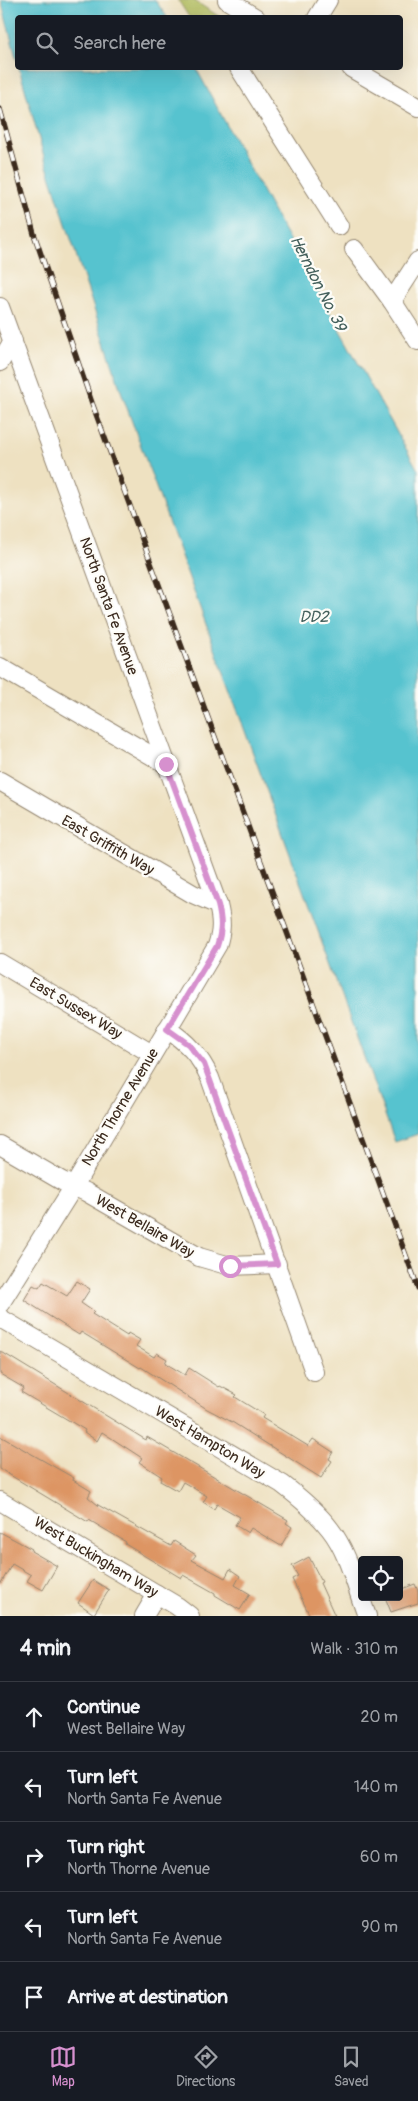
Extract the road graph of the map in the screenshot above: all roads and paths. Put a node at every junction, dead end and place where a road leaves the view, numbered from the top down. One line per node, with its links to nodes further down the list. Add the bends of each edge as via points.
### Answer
1 (227, 0): 3 (street)
2 (328, 0): 4 (street)
3 (251, 15)
4 (320, 15)
5 (240, 70): 8 (street)
6 (354, 70): 7 (street)
7 (418, 107)
8 (339, 226)
9 (354, 249): 11 (street)
10 (418, 261): 11 (street)
11 (392, 301): 14 (street)
12 (0, 307): 13 (street, North Santa Fe Avenue)
13 (13, 341): 15 (street); 17 (street, North Santa Fe Avenue)
14 (418, 341)
15 (0, 362)
16 (0, 667): 17 (street)
17 (166, 764): 19 (street, North Santa Fe Avenue)
18 (0, 781): 19 (street, East Griffith Way, via 193,894)
19 (218, 905): 21 (street, North Thorne Avenue, via 222,926 217,946)
20 (0, 963): 22 (street, East Sussex Way)
21 (167, 1029): 22 (street, North Thorne Avenue); 25 (street, via 188,1044 204,1064)
22 (152, 1054): 24 (street, North Thorne Avenue)
23 (0, 1145): 24 (street, West Bellaire Way)
24 (74, 1186): 25 (street, West Bellaire Way, via 199,1257 230,1266); 26 (street, North Thorne Avenue)
25 (277, 1264): 28 (street)
26 (0, 1304)
27 (0, 1318): 33 (street, West Hampton Way, via 282,1484 303,1501 331,1530 343,1552)
28 (314, 1372)
29 (0, 1501): 30 (street, West Buckingham Way)
30 (157, 1594): 31 (street); 32 (street, West Buckingham Way)
31 (144, 1616)
32 (190, 1616)
33 (367, 1616)

